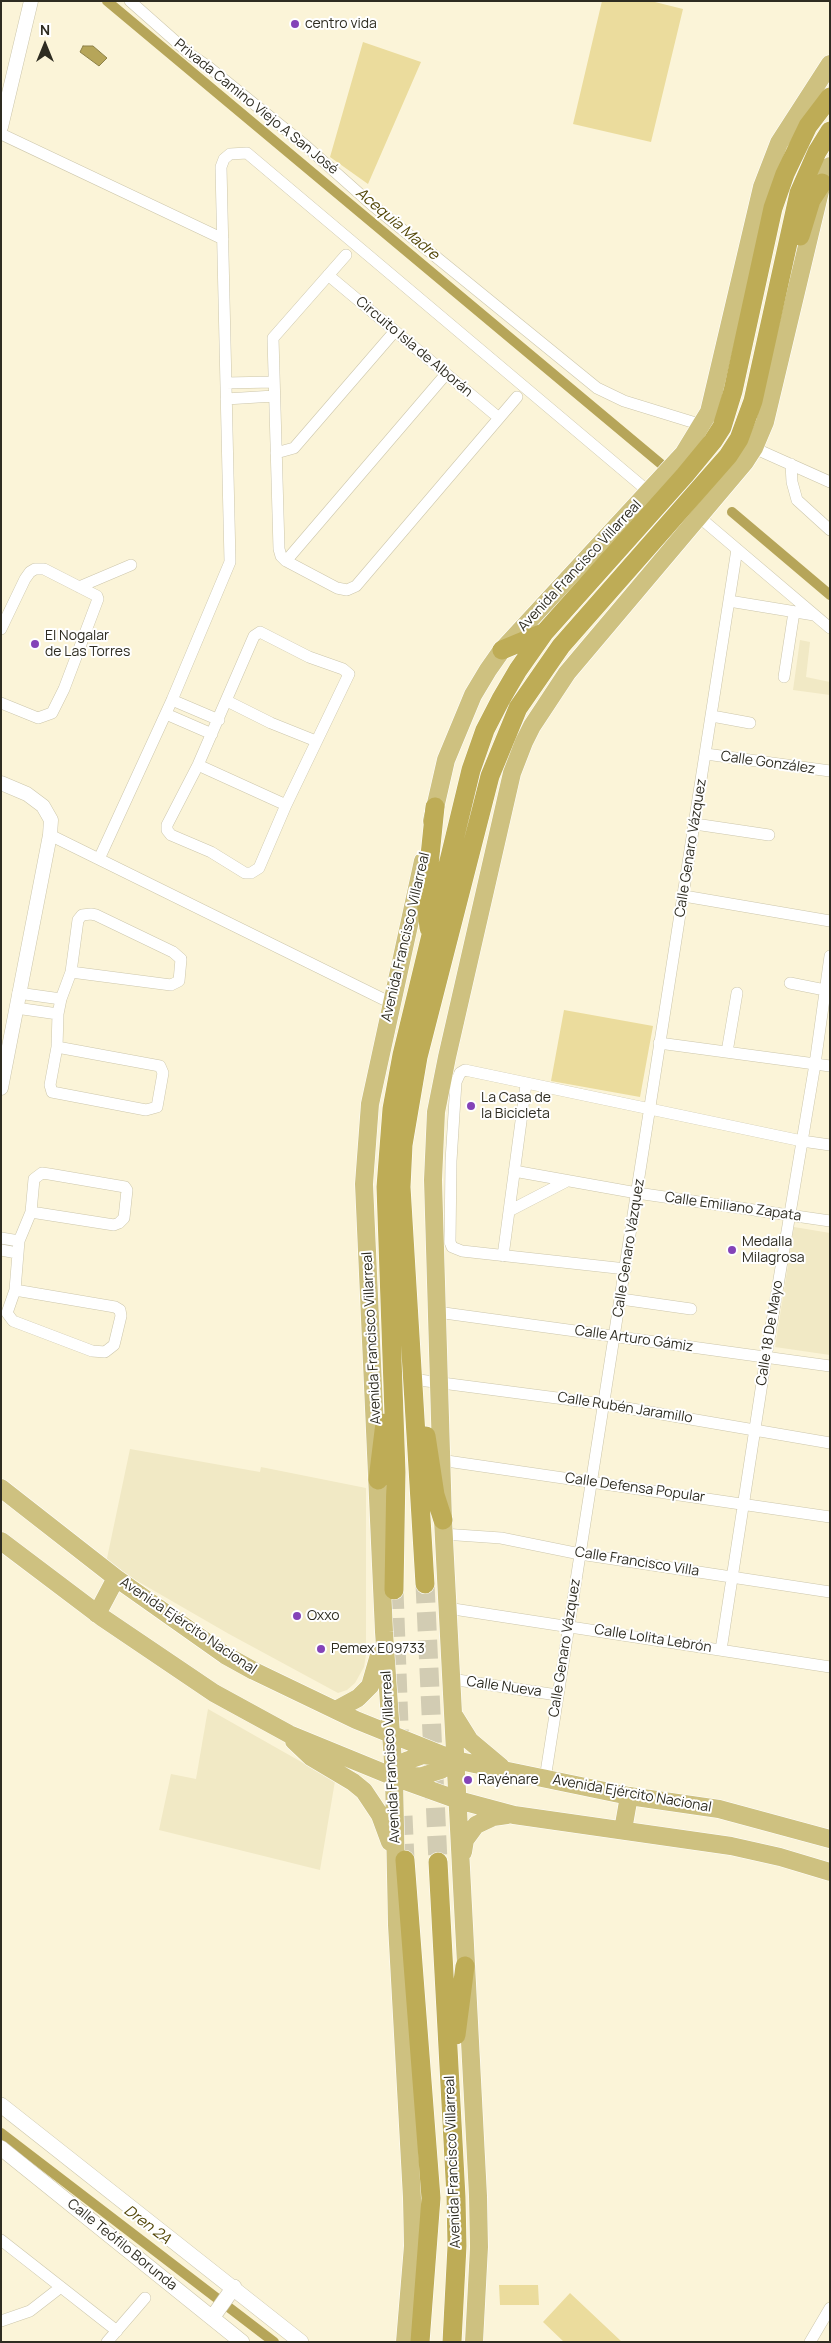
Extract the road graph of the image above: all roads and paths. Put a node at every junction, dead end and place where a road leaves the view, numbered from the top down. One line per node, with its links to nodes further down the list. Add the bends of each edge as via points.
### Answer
1 (31, 1): 5 (street)
2 (130, 1): 22 (street, Privada Camino Viejo A San José, via 190,55 306,146 385,216 597,388 624,401)
3 (830, 64): 22 (main road, Avenida Francisco Villarreal, via 779,143 762,187 715,392)
4 (830, 96): 39 (highway, Avenida Francisco Villarreal, via 808,126 793,155 773,208 733,391 722,427 685,474)
5 (4, 105): 6 (street)
6 (1, 127)
7 (830, 131): 14 (highway, via 799,193)
8 (1, 134): 10 (street)
9 (826, 175): 14 (highway, via 812,200); 23 (main road, via 770,404)
10 (223, 239): 17 (street); 27 (street, via 221,167 230,154 247,153)
11 (346, 255): 12 (street)
12 (328, 275): 13 (street, Circuito Isla de Alborán); 16 (street, via 273,338)
13 (395, 331): 15 (street, Circuito Isla de Alborán); 24 (street, via 294,448)
14 (766, 337): 98 (highway, via 747,422 733,448 561,646 518,708 490,776 418,1057 408,1108 401,1187)
15 (446, 374): 21 (street, Circuito Isla de Alborán); 31 (street)
16 (273, 382): 17 (street); 18 (street)
17 (226, 383): 20 (street)
18 (274, 396): 20 (street); 24 (street)
19 (517, 398): 21 (street)
20 (226, 399): 42 (street, via 230,562)
21 (499, 418): 31 (street, via 356,586 347,590 337,588)
22 (702, 425): 27 (main road, Avenida Francisco Villarreal, via 684,453)
23 (754, 448): 25 (street); 28 (main road)
24 (276, 453): 31 (street, via 279,549)
25 (791, 464): 26 (street); 29 (street, via 797,500)
26 (830, 482)
27 (649, 492): 40 (main road, Avenida Francisco Villarreal)
28 (698, 516): 30 (street); 100 (main road, via 567,673 532,726 512,772 436,1112 433,1180)
29 (830, 530)
30 (736, 549): 34 (street, Calle Genaro Vázquez); 36 (street)
31 (286, 561)
32 (131, 565): 33 (street)
33 (79, 587): 37 (street, via 44,569 35,569 25,579); 44 (street, via 97,596 98,602 52,713 38,718)
34 (729, 601): 35 (street); 46 (street, Calle Genaro Vázquez)
35 (794, 612): 36 (street); 41 (street)
36 (815, 615): 38 (street)
37 (2, 624)
38 (830, 628)
39 (544, 633): 40 (highway); 63 (highway, Avenida Francisco Villarreal, via 518,670 485,730 471,770)
40 (502, 650): 56 (main road, Avenida Francisco Villarreal, via 473,694 446,760)
41 (784, 677)
42 (172, 700): 45 (street); 47 (street)
43 (227, 701): 47 (street); 50 (street, via 271,724); 50 (street, via 254,636 264,632 298,652 349,674)
44 (1, 704)
45 (166, 714): 49 (street); 60 (street)
46 (712, 716): 48 (street); 51 (street, Calle Genaro Vázquez)
47 (219, 720): 49 (street)
48 (750, 723)
49 (212, 734): 52 (street)
50 (316, 741): 55 (street)
51 (706, 754): 53 (street, Calle González); 57 (street, Calle Genaro Vázquez)
52 (198, 766): 55 (street); 55 (street, via 169,820 167,830 245,873 259,868)
53 (830, 771)
54 (1, 783): 59 (street, via 27,794 43,806 51,820)
55 (286, 806)
56 (435, 808): 63 (highway, via 426,899); 71 (main road, Avenida Francisco Villarreal)
57 (695, 824): 58 (street); 61 (street, Calle Genaro Vázquez)
58 (769, 835)
59 (50, 836): 60 (street); 68 (street)
60 (99, 859): 71 (street)
61 (684, 896): 62 (street); 74 (street, Calle Genaro Vázquez)
62 (830, 921)
63 (431, 943): 101 (highway, Avenida Francisco Villarreal, via 392,1109 386,1187)
64 (830, 956): 67 (street, Calle 18 De Mayo)
65 (71, 972): 65 (street, via 78,920 87,914 173,952 182,964 179,981 171,985); 70 (street)
66 (790, 984): 67 (street)
67 (827, 990): 77 (street, Calle 18 De Mayo)
68 (18, 993): 70 (street); 72 (street)
69 (737, 993): 76 (street)
70 (61, 999): 73 (street)
71 (390, 1003): 113 (main road, Avenida Francisco Villarreal, via 370,1104 364,1184)
72 (16, 1008): 73 (street); 80 (street)
73 (58, 1014): 75 (street)
74 (659, 1043): 76 (street); 81 (street, Calle Genaro Vázquez)
75 (57, 1047): 75 (street, via 50,1085 52,1092 146,1110 157,1107 163,1073 160,1066)
76 (727, 1052): 77 (street)
77 (815, 1064): 78 (street); 82 (street, Calle 18 De Mayo)
78 (830, 1066)
79 (526, 1084): 81 (street); 84 (street); 94 (street, via 465,1070 456,1082 450,1161 450,1242 456,1250)
80 (1, 1088)
81 (650, 1108): 82 (street); 86 (street, Calle Genaro Vázquez)
82 (802, 1141): 83 (street); 89 (street, Calle 18 De Mayo)
83 (830, 1145)
84 (514, 1170): 85 (street, Calle Emiliano Zapata); 87 (street)
85 (567, 1181): 86 (street, Calle Emiliano Zapata); 87 (street)
86 (637, 1193): 89 (street, Calle Emiliano Zapata); 95 (street, Calle Genaro Vázquez)
87 (509, 1211): 94 (street)
88 (32, 1212): 88 (street, via 34,1179 42,1173 122,1186 127,1190 124,1218 114,1225); 92 (street)
89 (790, 1216): 90 (street, Calle Emiliano Zapata); 103 (street, Calle 18 De Mayo)
90 (830, 1221)
91 (1, 1238): 92 (street)
92 (18, 1247): 93 (street); 96 (street)
93 (1, 1250)
94 (503, 1256): 95 (street)
95 (626, 1269): 97 (street, Calle Genaro Vázquez)
96 (15, 1290): 96 (street, via 116,1307 121,1316 114,1345 105,1352 92,1351 13,1321 7,1313)
97 (621, 1299): 99 (street); 102 (street, Calle Genaro Vázquez)
98 (408, 1301): 105 (highway); 112 (highway)
99 (691, 1309)
100 (437, 1312): 102 (street, Calle Arturo Gámiz); 106 (main road)
101 (391, 1327): 111 (highway, Avenida Francisco Villarreal); 113 (highway)
102 (614, 1336): 103 (street, Calle Arturo Gámiz); 107 (street, Calle Genaro Vázquez)
103 (766, 1357): 104 (street, Calle Arturo Gámiz); 108 (street, Calle 18 De Mayo)
104 (830, 1366)
105 (419, 1380): 106 (street, Calle Rubén Jaramillo); 119 (highway)
106 (440, 1383): 107 (street, Calle Rubén Jaramillo); 110 (main road)
107 (603, 1404): 108 (street, Calle Rubén Jaramillo); 114 (street, Calle Genaro Vázquez)
108 (755, 1429): 109 (street, Calle Rubén Jaramillo); 116 (street, Calle 18 De Mayo)
109 (830, 1443)
110 (440, 1460): 114 (street, Calle Defensa Popular); 119 (main road)
111 (396, 1472): 112 (main road, via 410,1473); 117 (main road, via 384,1487); 125 (highway, Avenida Francisco Villarreal)
112 (418, 1479): 119 (main road); 124 (highway)
113 (378, 1480): 117 (main road, Avenida Francisco Villarreal)
114 (591, 1481): 116 (street, Calle Defensa Popular); 121 (street, Calle Genaro Vázquez)
115 (1, 1488): 123 (main road, Avenida Ejército Nacional)
116 (743, 1503): 118 (street, Calle Defensa Popular); 122 (street, Calle 18 De Mayo)
117 (379, 1515): 130 (main road, Avenida Francisco Villarreal)
118 (830, 1517)
119 (443, 1527): 121 (street, Calle Francisco Villa); 127 (main road)
120 (1, 1541): 128 (main road)
121 (580, 1554): 122 (street, Calle Francisco Villa); 129 (street, Calle Genaro Vázquez)
122 (732, 1576): 126 (street, Calle Francisco Villa); 131 (street, Calle 18 De Mayo)
123 (116, 1578): 128 (main road); 135 (main road, Avenida Ejército Nacional, via 225,1654)
124 (425, 1584)
125 (394, 1590)
126 (830, 1592)
127 (447, 1608): 129 (street, Calle Lolita Lebrón); 133 (main road)
128 (97, 1614): 137 (main road, via 214,1693)
129 (569, 1626): 131 (street, Calle Lolita Lebrón); 134 (street, Calle Genaro Vázquez)
130 (384, 1632): 135 (main road, via 370,1686 358,1698); 138 (main road, Avenida Francisco Villarreal)
131 (721, 1650): 132 (street, Calle Lolita Lebrón)
132 (830, 1667)
133 (451, 1679): 134 (street, Calle Nueva); 136 (main road)
134 (558, 1695): 142 (street, Calle Genaro Vázquez)
135 (336, 1710): 138 (main road, Avenida Ejército Nacional)
136 (453, 1714): 139 (main road); 140 (main road, via 470,1741)
137 (289, 1734): 141 (main road); 149 (main road, via 311,1757 364,1791 380,1815)
138 (390, 1734): 139 (main road, Avenida Ejército Nacional); 141 (main road, Avenida Francisco Villarreal)
139 (455, 1760): 140 (main road, Avenida Ejército Nacional); 141 (main road, via 441,1770 422,1776); 144 (main road)
140 (505, 1770): 142 (main road, Avenida Ejército Nacional)
141 (394, 1777): 144 (main road); 149 (main road, Avenida Francisco Villarreal)
142 (545, 1779): 143 (main road, Avenida Ejército Nacional)
143 (629, 1796): 146 (main road); 147 (main road, Avenida Ejército Nacional, via 719,1809)
144 (458, 1800): 145 (main road); 150 (main road)
145 (514, 1815): 146 (main road); 150 (main road, via 493,1817 476,1825 465,1840)
146 (623, 1830): 151 (main road, via 731,1846)
147 (830, 1840)
148 (438, 1862): 154 (highway, Avenida Francisco Villarreal)
149 (401, 1863): 152 (main road, Avenida Francisco Villarreal); 155 (highway, Avenida Francisco Villarreal)
150 (461, 1865): 153 (main road)
151 (830, 1872)
152 (397, 1925): 155 (highway, via 406,1961); 169 (main road, Avenida Francisco Villarreal, via 413,2246)
153 (465, 1966): 154 (highway, via 454,2058); 172 (main road, via 478,2196)
154 (449, 2067): 171 (highway, Avenida Francisco Villarreal, via 457,2246)
155 (423, 2094): 170 (highway, Avenida Francisco Villarreal, via 430,2198)
156 (1, 2106): 160 (main road)
157 (1, 2148): 163 (main road, Calle Teófilo Borunda)
158 (1, 2240): 159 (street)
159 (61, 2287): 164 (street, via 30,2311); 165 (street)
160 (231, 2290): 163 (main road); 168 (main road)
161 (146, 2298): 165 (street)
162 (830, 2308): 173 (street)
163 (215, 2314): 167 (main road, Calle Teófilo Borunda)
164 (1, 2321)
165 (117, 2331): 166 (street)
166 (108, 2342)
167 (242, 2342)
168 (301, 2342)
169 (405, 2342)
170 (420, 2342)
171 (452, 2342)
172 (474, 2342)
173 (810, 2342)

